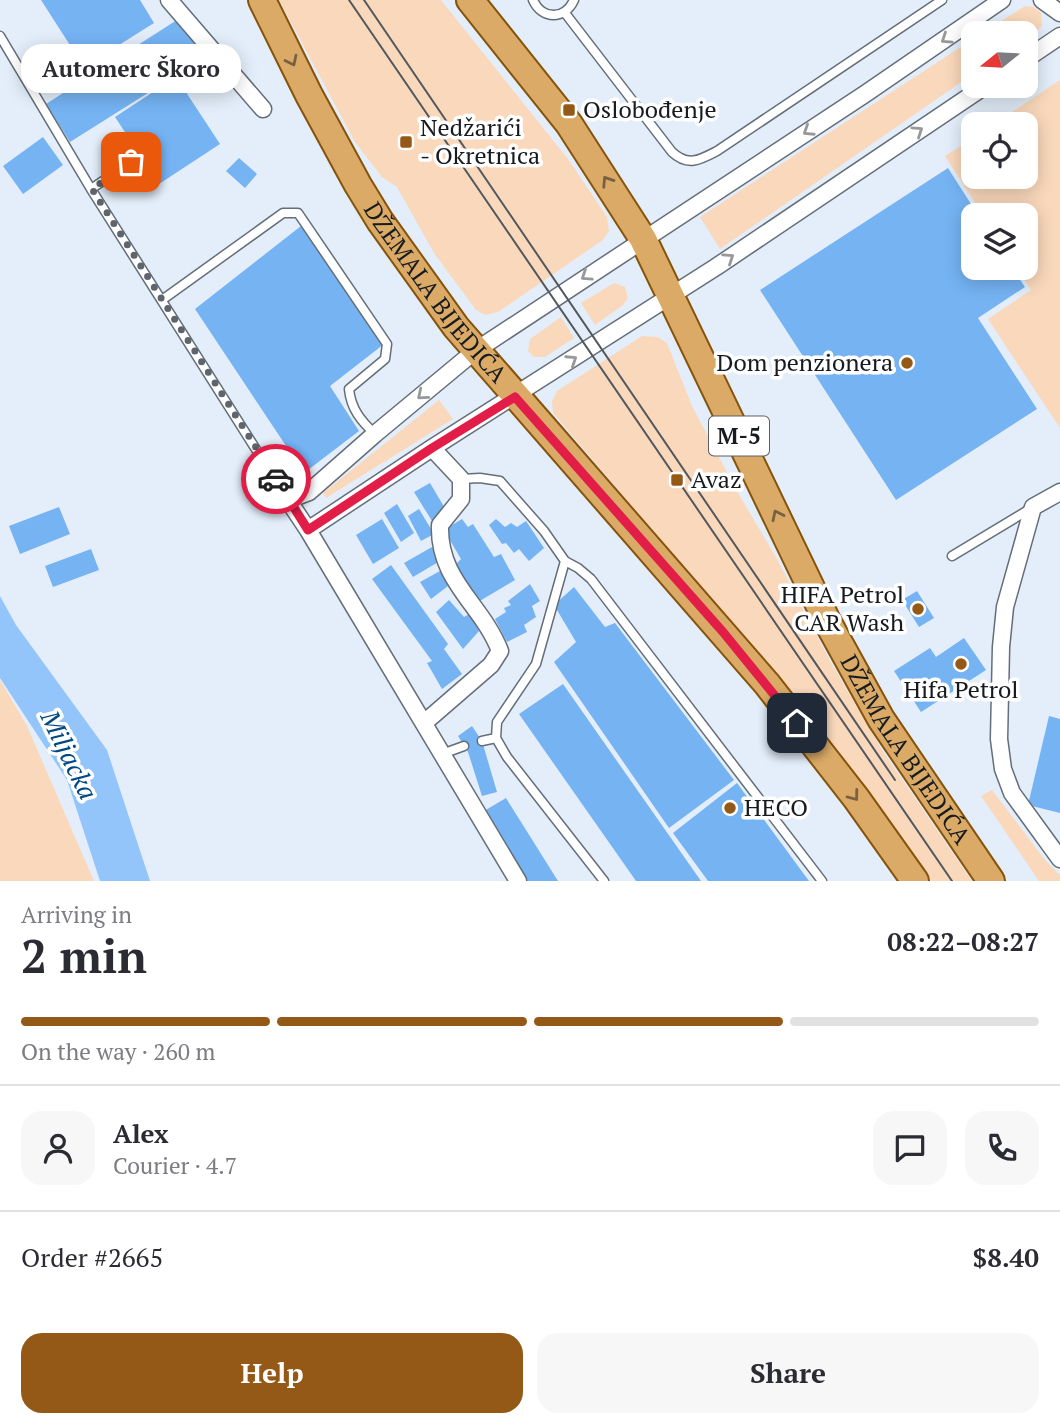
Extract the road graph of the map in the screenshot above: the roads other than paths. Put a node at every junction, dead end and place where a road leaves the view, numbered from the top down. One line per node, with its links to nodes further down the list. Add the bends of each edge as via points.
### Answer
1 (169, 0): 15 (street)
2 (262, 0): 21 (main road, DŽEMALA BIJEDIĆA, one-way to 21, via 358,185)
3 (470, 0): 18 (main road, DŽEMALA BIJEDIĆA / M-5, one-way to 3, via 569,124)
4 (533, 0): 9 (lane, via 546,15)
5 (574, 0): 9 (lane)
6 (942, 0): 9 (lane, via 717,151 688,162 672,152)
7 (1002, 0): 18 (street, one-way to 18)
8 (1042, 0): 10 (street)
9 (565, 13)
10 (1060, 13)
11 (0, 36): 17 (lane)
12 (1060, 36): 13 (street)
13 (1038, 51)
14 (967, 98): 19 (street, one-way to 14)
15 (263, 109)
16 (131, 162): 17 (lane)
17 (92, 189): 20 (lane)
18 (643, 239): 19 (main road, DŽEMALA BIJEDIĆA / M-5); 21 (street, one-way to 21)
19 (671, 295): 22 (street, one-way to 19); 42 (main road, DŽEMALA BIJEDIĆA / M-5, one-way to 19, via 860,683)
20 (162, 300): 23 (lane, via 283,213 298,213 387,344 386,359 349,389 360,419); 27 (lane)
21 (475, 351): 22 (main road, DŽEMALA BIJEDIĆA); 23 (street, one-way to 23)
22 (515, 397): 24 (street); 41 (main road, DŽEMALA BIJEDIĆA, one-way to 41, via 767,684)
23 (375, 434): 27 (street, via 309,492)
24 (432, 448): 25 (street); 29 (street)
25 (461, 479): 31 (lane, via 500,481); 32 (street, via 461,499 440,525 441,551 449,573 500,651 491,665)
26 (1060, 492): 28 (street)
27 (288, 500): 29 (street)
28 (1033, 507): 30 (lane); 37 (street, via 1005,607 999,739 1012,793)
29 (308, 530): 32 (street)
30 (952, 556)
31 (565, 561): 33 (lane, via 536,664 497,722); 40 (lane, via 591,579)
32 (424, 723): 36 (street)
33 (496, 738): 34 (lane); 39 (lane)
34 (482, 741)
35 (464, 746): 36 (lane)
36 (442, 754): 38 (street)
37 (1060, 859)
38 (518, 881)
39 (604, 881)
40 (822, 881)
41 (915, 881)
42 (991, 881)

